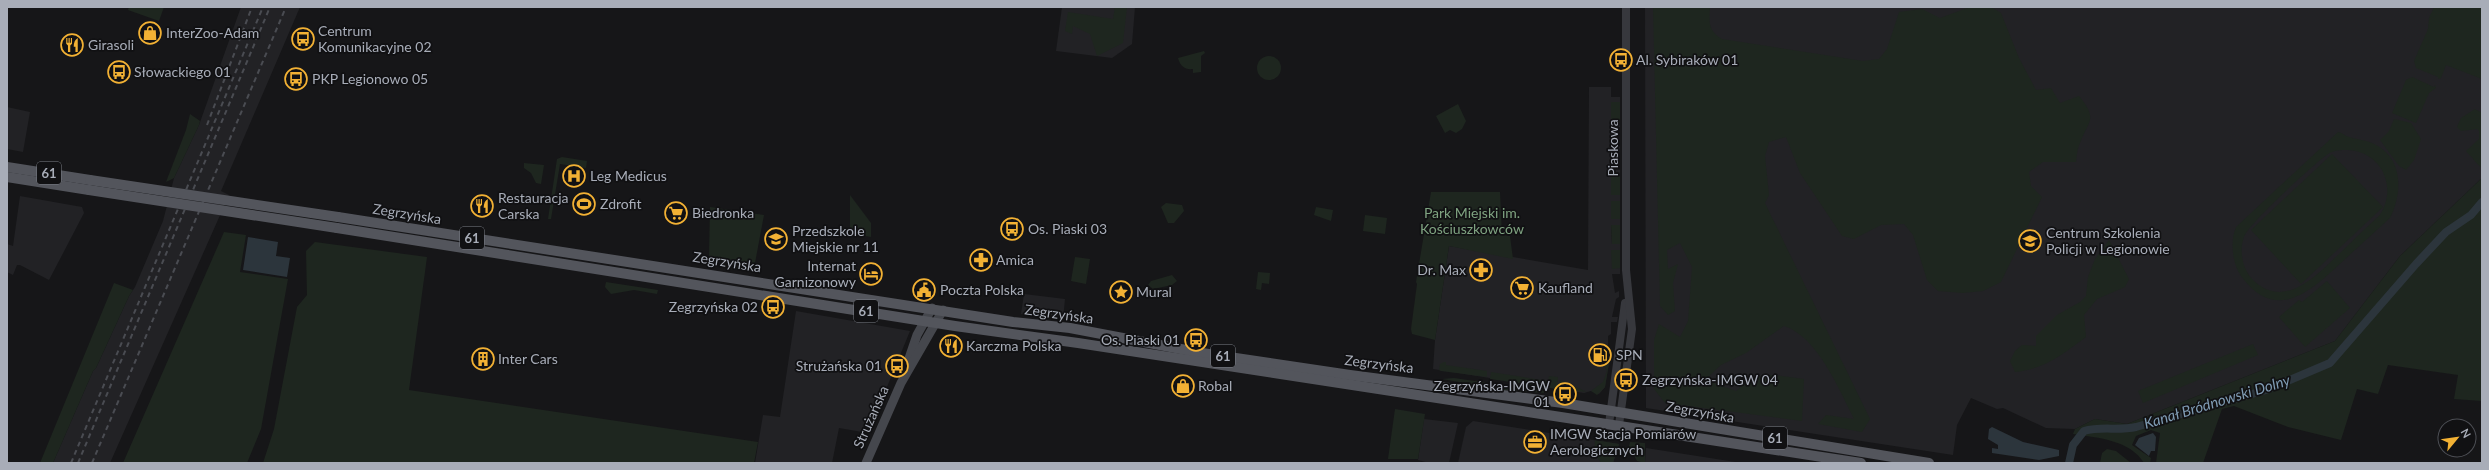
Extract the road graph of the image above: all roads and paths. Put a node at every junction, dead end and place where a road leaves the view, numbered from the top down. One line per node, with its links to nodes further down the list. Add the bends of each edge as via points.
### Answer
1 (1626, 7): 10 (street, Piaskowa, via 1627,288 1632,329)
2 (7, 167): 4 (main road, Zegrzyńska / 61, bridge)
3 (7, 177): 4 (main road, Zegrzyńska / 61, bridge)
4 (337, 222): 5 (main road, Zegrzyńska / 61); 7 (main road, Zegrzyńska / 61)
5 (932, 308): 6 (main road, Zegrzyńska / 61); 7 (main road, Strużańska)
6 (943, 310): 8 (main road, Strużańska); 10 (main road, Zegrzyńska / 61, via 1070,328 1210,354)
7 (923, 320): 8 (main road, Zegrzyńska / 61); 9 (main road, Strużańska)
8 (935, 322): 9 (main road, Strużańska); 11 (main road, Zegrzyńska / 61)
9 (901, 383): 12 (main road, Strużańska)
10 (1616, 412): 11 (street, Piaskowa); 14 (main road, Zegrzyńska / 61)
11 (1614, 425): 13 (main road, Zegrzyńska / 61)
12 (866, 463)
13 (1861, 463)
14 (1929, 463)

